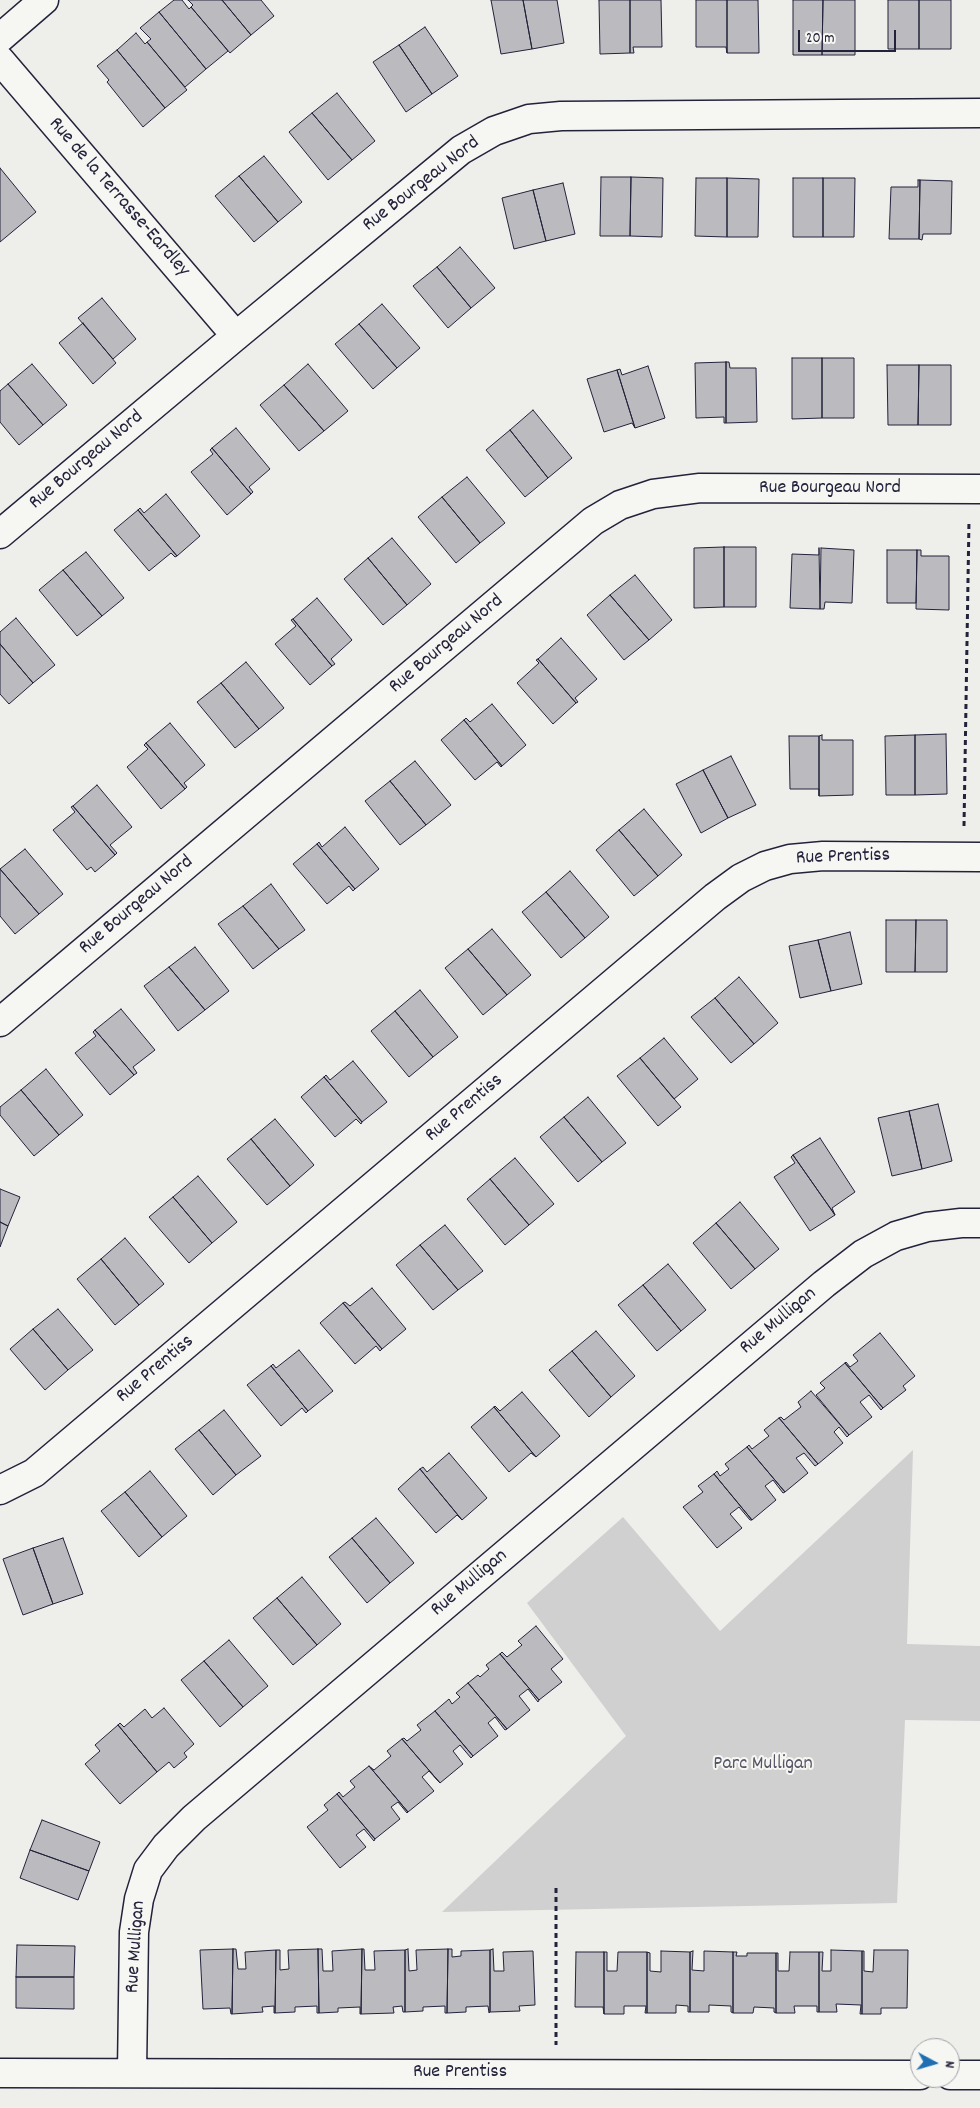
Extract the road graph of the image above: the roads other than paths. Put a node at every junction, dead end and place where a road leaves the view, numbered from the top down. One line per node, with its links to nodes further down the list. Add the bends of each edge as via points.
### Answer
1 (44, 0): 2 (street)
2 (0, 38)
3 (0, 60): 5 (street, Rue de la Terrasse-Eardley)
4 (980, 113): 5 (street, Rue Bourgeau Nord, via 561,116 529,119 494,131 461,150)
5 (236, 336): 7 (street, Rue Bourgeau Nord)
6 (975, 489): 9 (street, Rue Bourgeau Nord, via 700,488 653,494 620,506 593,521)
7 (0, 534)
8 (972, 857): 11 (street, Rue Prentiss, via 823,856 790,859 765,866 741,878 34,1473)
9 (0, 1022)
10 (980, 1224): 12 (street, Rue Mulligan, via 927,1227 896,1236 863,1254 194,1818 148,1870 139,1898 134,1932)
11 (0, 1490)
12 (132, 2072): 13 (street, Rue Prentiss); 14 (street, Rue Prentiss)
13 (0, 2073)
14 (910, 2075)
15 (960, 2075): 16 (street)
16 (980, 2075)

